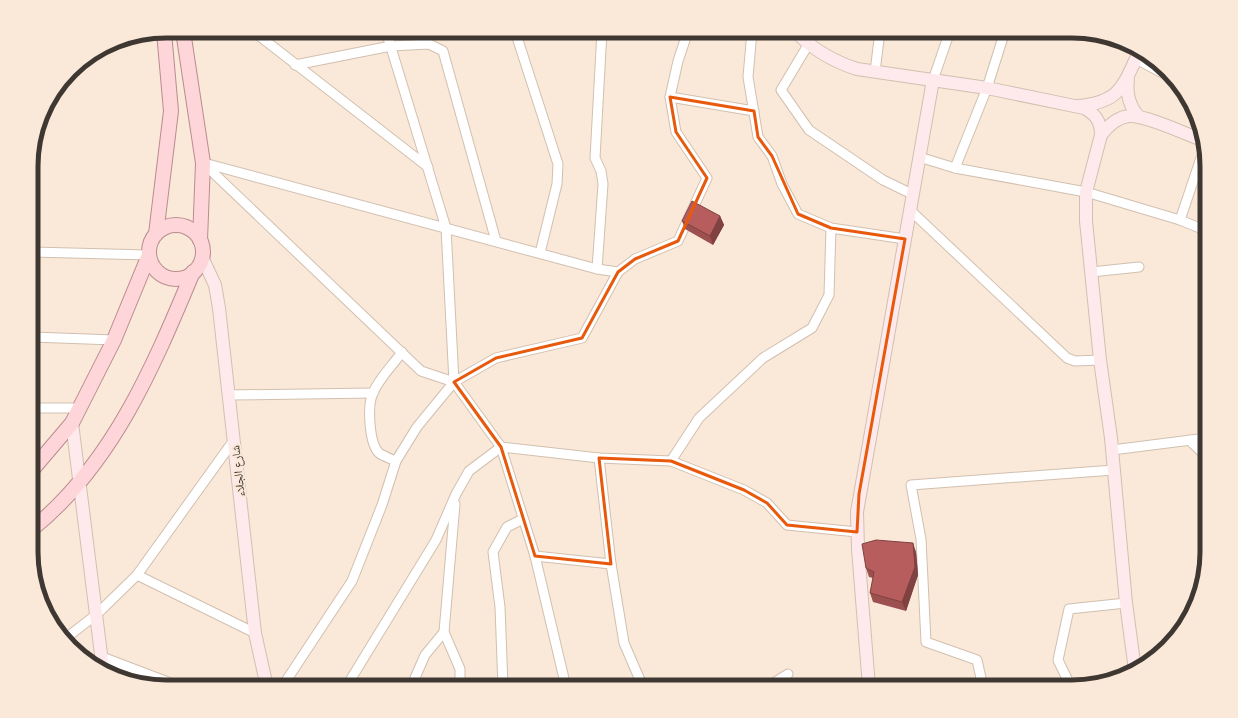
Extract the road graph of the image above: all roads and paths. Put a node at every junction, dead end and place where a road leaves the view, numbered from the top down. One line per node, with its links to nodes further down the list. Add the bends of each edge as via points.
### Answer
1 (165, 38): 39 (main road, via 171,111)
2 (184, 38): 29 (main road)
3 (262, 38): 16 (street)
4 (388, 38): 14 (street)
5 (517, 38): 44 (street, via 558,164 557,184)
6 (602, 38): 48 (street, via 595,158 603,184)
7 (686, 38): 21 (street)
8 (751, 38): 23 (street, via 748,77)
9 (802, 38): 13 (main road)
10 (879, 38): 17 (street)
11 (948, 38): 19 (street)
12 (1003, 38): 20 (street)
13 (808, 44): 17 (main road, via 840,64); 33 (street, via 781,90 809,130 883,180)
14 (391, 46): 16 (street); 30 (street); 42 (street, via 429,44 443,51)
15 (1138, 56): 18 (main road)
16 (295, 65): 30 (street)
17 (875, 72): 19 (main road)
18 (1129, 78): 22 (main road, via 1104,101); 24 (main road, via 1127,95 1134,111)
19 (933, 80): 20 (main road); 27 (main road)
20 (986, 88): 22 (main road); 31 (street)
21 (670, 97): 23 (street); 50 (street, via 676,132 707,178 678,241 636,259)
22 (1077, 106): 25 (main road, via 1095,116 1099,122)
23 (754, 111): 37 (street, via 758,137 772,156 782,184 798,214)
24 (1140, 117): 25 (main road, via 1120,118); 26 (main road)
25 (1101, 135): 32 (main road)
26 (1197, 138)
27 (919, 157): 31 (street); 33 (main road)
28 (1200, 160): 35 (street)
29 (203, 163): 36 (street); 41 (main road); 54 (street)
30 (428, 167): 36 (street)
31 (955, 168): 32 (street)
32 (1086, 192): 35 (street); 51 (main road, via 1086,221)
33 (912, 194): 34 (main road)
34 (910, 210): 40 (main road); 55 (street, via 1067,358 1075,361)
35 (1180, 220): 38 (street)
36 (446, 228): 42 (street); 56 (street)
37 (831, 228): 40 (street); 70 (street, via 829,295 812,328 763,358 699,418)
38 (1200, 228)
39 (156, 234): 41 (main road, via 171,226 179,226 191,230); 45 (main road, via 149,248)
40 (905, 239): 77 (main road, via 859,494)
41 (200, 240): 46 (main road)
42 (496, 241): 44 (street)
43 (38, 252): 45 (street)
44 (540, 252): 48 (street)
45 (149, 255): 49 (main road, via 156,270 166,277 178,279); 53 (main road)
46 (202, 257): 49 (main road, via 199,266); 58 (main road, شارع الجلاء, via 215,285)
47 (1139, 267): 51 (street)
48 (597, 268): 50 (street)
49 (193, 272): 73 (main road, via 160,352 137,398)
50 (618, 272): 56 (street, via 582,338 496,358)
51 (1092, 272): 55 (main road)
52 (38, 337): 53 (street)
53 (114, 340): 60 (main road)
54 (402, 352): 56 (street, via 421,371); 57 (street)
55 (1100, 360): 66 (main road)
56 (454, 382): 65 (street); 69 (street, via 417,427)
57 (373, 393): 58 (street); 69 (street, via 370,405 373,440 379,452)
58 (229, 395): 63 (main road, شارع الجلاء)
59 (38, 408): 60 (street)
60 (80, 408): 61 (main road)
61 (72, 423): 71 (main road); 73 (main road)
62 (1200, 439): 64 (street)
63 (234, 440): 80 (street); 84 (main road, شارع الجلاء)
64 (1189, 440): 66 (street); 67 (street)
65 (501, 447): 68 (street); 74 (street, via 469,471); 75 (street)
66 (1112, 450): 72 (main road)
67 (1200, 450)
68 (599, 458): 70 (street); 79 (street)
69 (396, 461): 92 (street, via 382,505 352,581)
70 (671, 461): 77 (street, via 744,490 766,502 787,525)
71 (38, 463)
72 (1114, 470): 81 (main road); 101 (street, via 911,485 921,539 926,642 977,660)
73 (80, 482): 76 (main road); 82 (main road)
74 (456, 494): 83 (street); 93 (street, via 436,540)
75 (523, 520): 78 (street); 96 (street, via 507,527 493,552 500,607)
76 (38, 523)
77 (857, 532): 100 (main road)
78 (535, 556): 79 (street); 97 (street)
79 (611, 564): 98 (street, via 624,643)
80 (137, 575): 82 (street); 84 (street)
81 (1126, 603): 88 (main road); 102 (street, via 1069,609 1058,660)
82 (97, 614): 85 (street); 86 (main road)
83 (444, 632): 94 (street, via 425,655); 95 (street, via 460,669)
84 (255, 633): 91 (main road, شارع الجلاء)
85 (69, 635)
86 (102, 656): 87 (main road); 90 (street)
87 (103, 663)
88 (1134, 664)
89 (788, 674): 99 (street)
90 (163, 680)
91 (265, 680)
92 (287, 680)
93 (350, 680)
94 (414, 680)
95 (460, 680)
96 (503, 680)
97 (564, 680)
98 (640, 680)
99 (778, 680)
100 (868, 680)
101 (981, 680)
102 (1068, 680)

